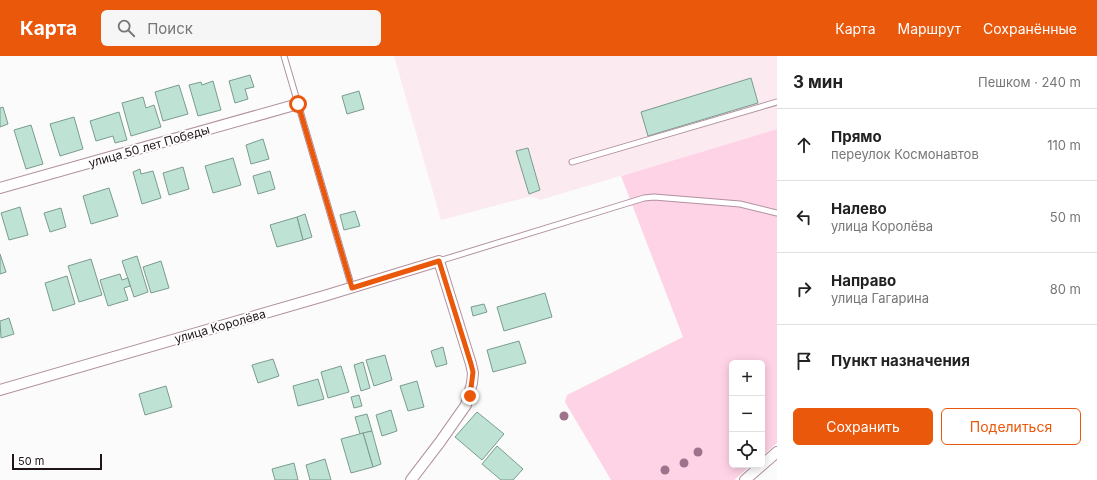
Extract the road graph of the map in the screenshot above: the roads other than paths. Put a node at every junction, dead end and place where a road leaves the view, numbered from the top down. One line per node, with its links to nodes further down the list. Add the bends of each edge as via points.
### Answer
1 (284, 56): 3 (lane)
2 (777, 102): 4 (lane)
3 (298, 104): 5 (street, улица 50 лет Победы); 8 (lane)
4 (572, 162)
5 (0, 188)
6 (777, 213): 7 (lane, via 740,204 644,198)
7 (439, 261): 8 (street, улица Королёва); 11 (street, via 471,364 472,383 466,405)
8 (352, 288): 9 (street, улица Королёва)
9 (0, 390)
10 (777, 452): 12 (street)
11 (411, 480)
12 (745, 480)

